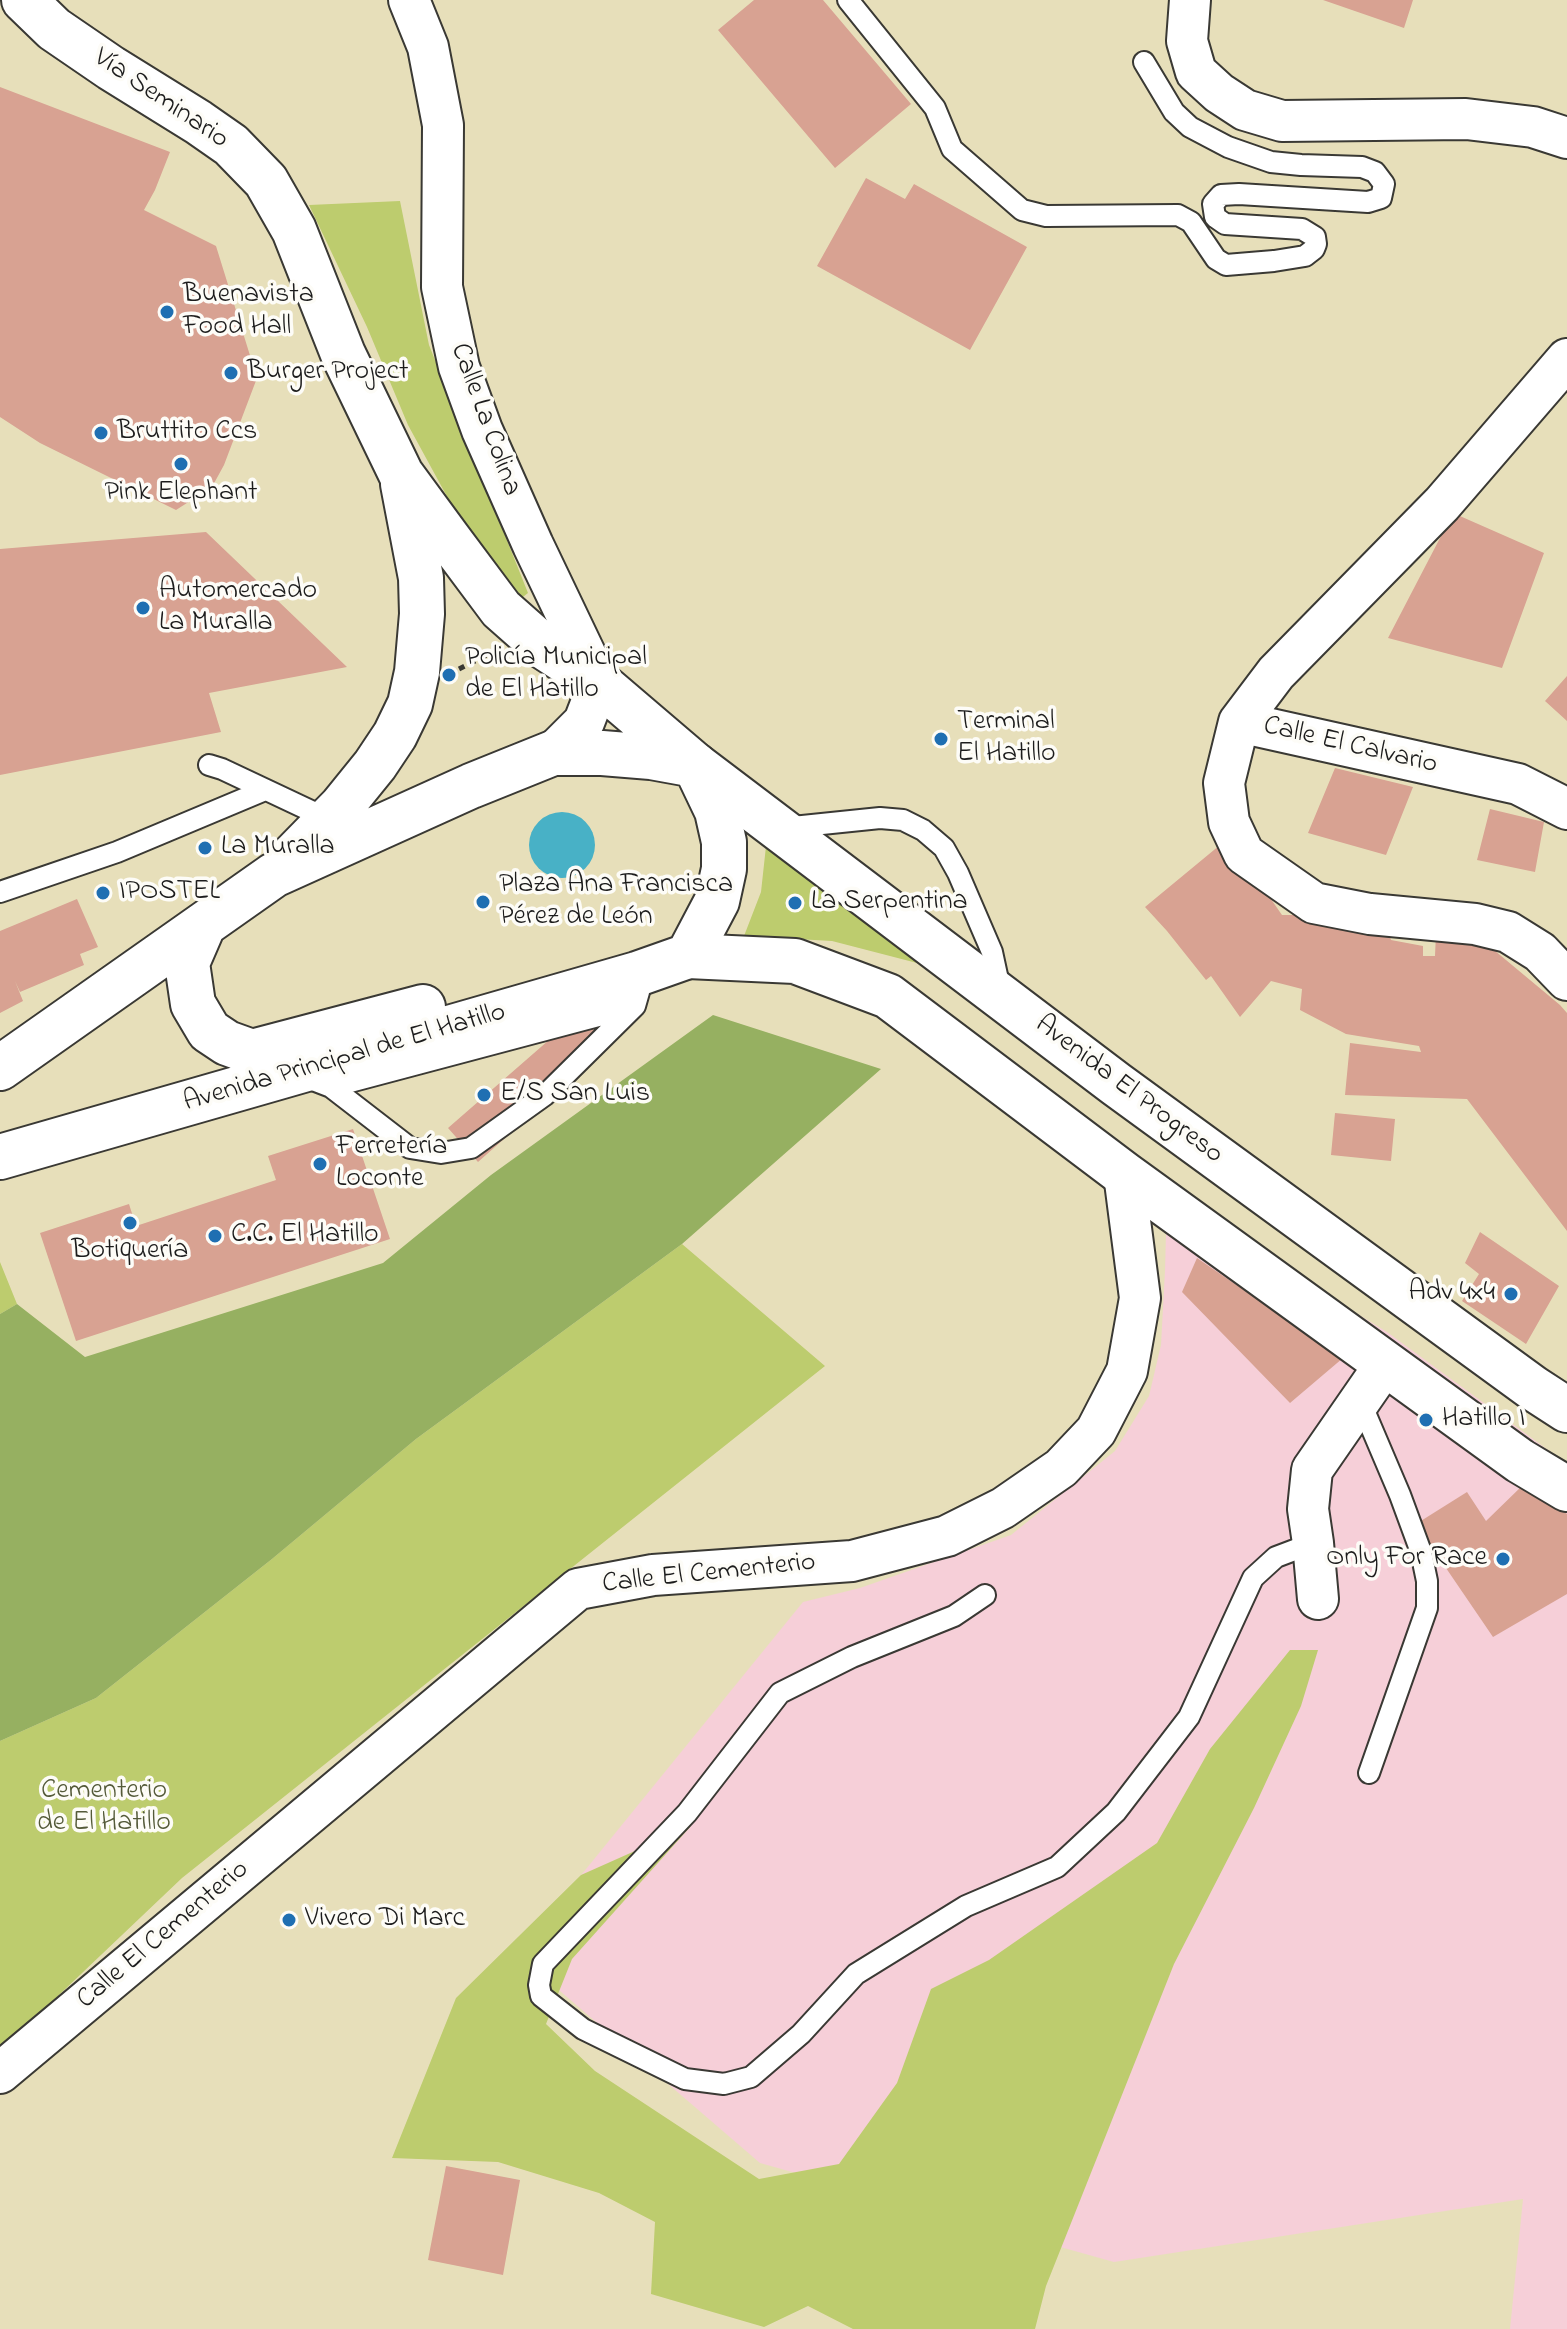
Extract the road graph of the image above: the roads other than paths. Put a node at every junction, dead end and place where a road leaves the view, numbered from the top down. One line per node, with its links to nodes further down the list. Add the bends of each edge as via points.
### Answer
1 (24, 0): 10 (main road, Vía Seminario, via 54,29 231,145 266,181 294,230 343,354)
2 (409, 0): 13 (street, Calle La Colina, via 428,47 443,125 442,287 459,367 482,430)
3 (848, 0): 7 (lane, via 935,108 952,149 1022,210 1046,216 1178,215 1191,222 1226,265 1305,256 1314,249 1315,237 1302,229 1225,224 1215,217 1213,204 1221,195 1368,202 1381,198 1384,184 1362,167 1271,162 1228,147 1190,127)
4 (1190, 0): 6 (street, via 1187,41)
5 (1144, 62): 7 (lane)
6 (1196, 72): 7 (lane); 8 (street, via 1245,110 1282,121 1466,119 1533,127)
7 (1158, 89)
8 (1567, 138)
9 (1567, 359): 14 (street, via 1442,504 1276,673)
10 (401, 474): 11 (main road, Avenida El Progreso); 12 (main road)
11 (472, 570): 12 (lane); 13 (main road, Avenida El Progreso, via 501,609 544,647)
12 (421, 578): 20 (main road, via 421,628 410,704 375,765)
13 (599, 683): 15 (street, via 584,722); 17 (main road, Avenida El Progreso)
14 (1239, 722): 19 (street, Calle El Calvario, via 1518,784); 26 (street, Calle El Calvario, via 1224,783 1229,822 1244,854 1314,903 1508,932 1540,952)
15 (553, 753): 17 (main road, via 627,755); 22 (main road)
16 (209, 765): 18 (lane)
17 (695, 765): 21 (main road, Avenida El Progreso); 25 (main road, via 717,811 724,869 717,901)
18 (265, 790): 20 (lane); 23 (lane, via 117,852)
19 (1567, 809)
20 (328, 819): 22 (main road)
21 (779, 829): 28 (main road, Avenida El Progreso); 28 (lane, via 880,818 903,820 923,830 944,848 958,873 992,952)
22 (274, 875): 24 (main road)
23 (0, 892)
24 (203, 926): 25 (main road, via 187,963 193,1004 209,1031 252,1052 551,974); 29 (main road)
25 (688, 956): 27 (main road, Avenida Principal de El Hatillo); 32 (main road, via 795,961 888,996)
26 (1567, 980)
27 (636, 990): 30 (main road, Avenida Principal de El Hatillo); 30 (lane, via 545,1095 471,1148 441,1153 410,1148)
28 (1002, 997): 35 (main road, Avenida El Progreso)
29 (0, 1068)
30 (314, 1080): 31 (main road, Avenida Principal de El Hatillo)
31 (0, 1157)
32 (1124, 1174): 33 (main road); 41 (street, Calle El Cementerio, via 1140,1298 1127,1371 1096,1431 1061,1468 1003,1508 947,1536 852,1561 653,1575 578,1589)
33 (1386, 1363): 34 (street); 36 (main road)
34 (1360, 1401): 37 (street, via 1312,1470 1308,1509); 40 (lane, via 1421,1552 1427,1581 1427,1608)
35 (1567, 1410)
36 (1567, 1489)
37 (1313, 1543): 38 (lane, via 1276,1557 1253,1578 1189,1717 1116,1812 1057,1867 966,1906 856,1974 801,2034 751,2077 724,2084 685,2079 583,2029 541,1996 543,1964 687,1813 780,1693 954,1616); 39 (street)
38 (985, 1595)
39 (1318, 1599)
40 (1369, 1773)
41 (0, 2073)

